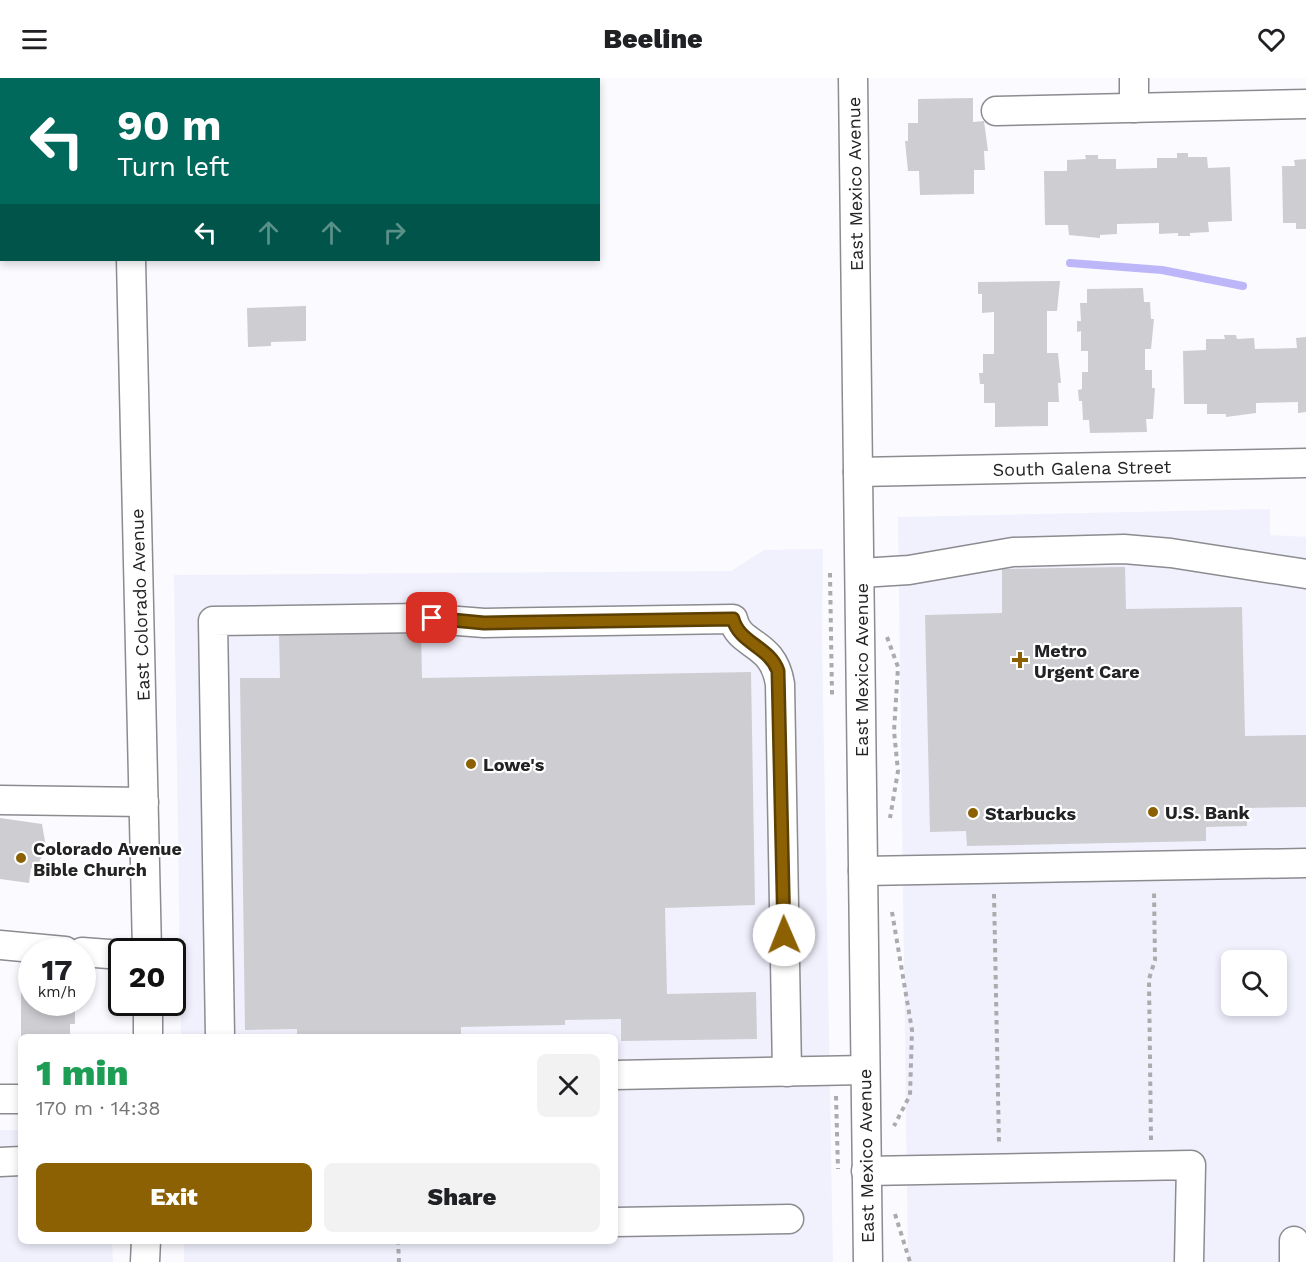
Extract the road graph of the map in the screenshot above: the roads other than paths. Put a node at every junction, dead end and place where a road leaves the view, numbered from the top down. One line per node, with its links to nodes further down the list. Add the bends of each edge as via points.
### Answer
1 (853, 78): 8 (street, East Mexico Avenue)
2 (1134, 78): 4 (street)
3 (1306, 104): 4 (street)
4 (1134, 108): 5 (street)
5 (996, 111)
6 (131, 261): 12 (street, East Colorado Avenue)
7 (1306, 463): 8 (street, South Galena Street)
8 (858, 472): 9 (street, East Mexico Avenue)
9 (861, 573): 10 (street, via 909,570 1013,552 1124,549); 14 (street, East Mexico Avenue)
10 (1306, 574)
11 (0, 800): 12 (street)
12 (144, 802): 15 (street, East Colorado Avenue)
13 (1306, 863): 14 (street)
14 (863, 872): 21 (street, East Mexico Avenue)
15 (147, 938)
16 (0, 945): 17 (street)
17 (18, 947)
18 (148, 1016): 19 (street)
19 (147, 1034)
20 (220, 1034): 22 (street, via 213,621 420,618 484,623 733,619 739,631 775,662 780,684)
21 (865, 1070): 22 (street); 28 (street, East Mexico Avenue)
22 (787, 1072): 23 (street)
23 (618, 1075)
24 (0, 1099): 25 (street)
25 (18, 1099)
26 (18, 1161): 27 (street)
27 (0, 1162)
28 (866, 1171): 33 (street, East Mexico Avenue); 34 (street, via 1191,1166)
29 (789, 1219): 30 (street)
30 (618, 1222)
31 (146, 1244): 32 (street)
32 (145, 1262)
33 (868, 1262)
34 (1190, 1262)

